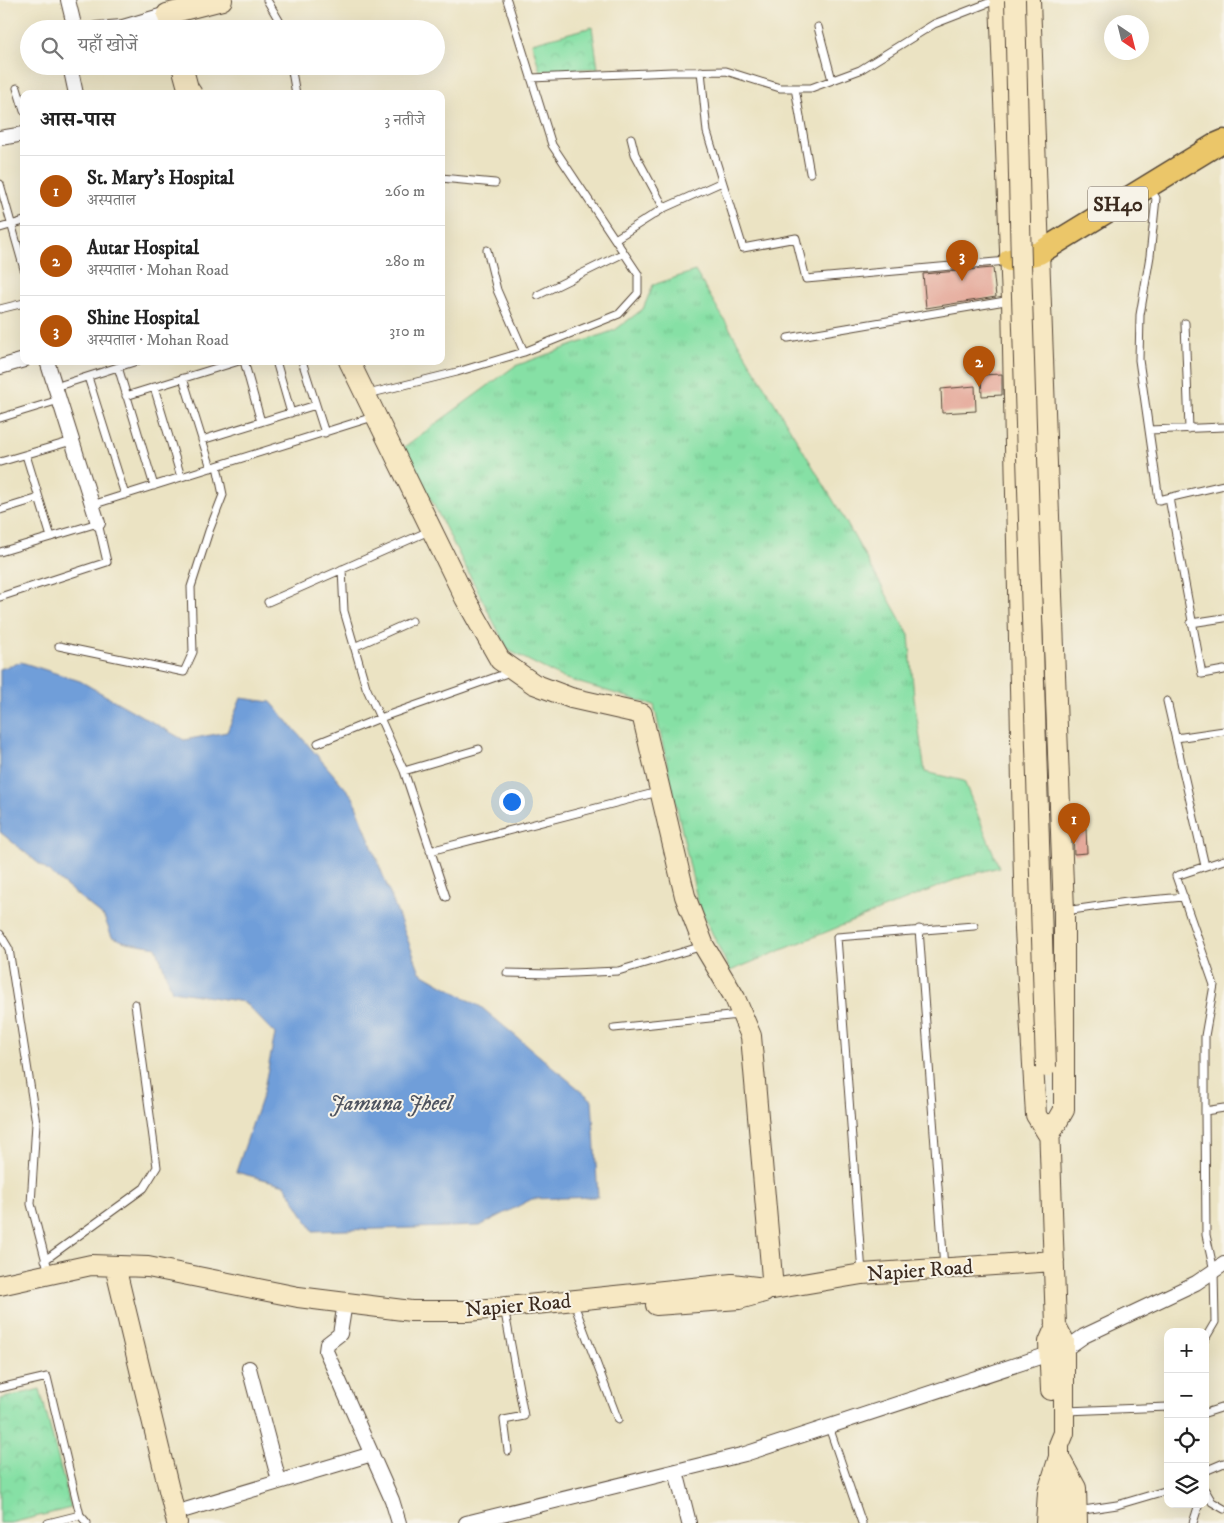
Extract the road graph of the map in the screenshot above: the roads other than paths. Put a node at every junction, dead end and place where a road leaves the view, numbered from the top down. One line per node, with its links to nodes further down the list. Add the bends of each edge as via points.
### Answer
1 (68, 0): 10 (street)
2 (222, 0): 9 (main road)
3 (267, 0): 12 (lane)
4 (507, 0): 18 (lane)
5 (996, 0): 19 (lane, via 934,24 860,70)
6 (1000, 0): 45 (main road)
7 (1015, 0): 129 (main road, bridge)
8 (1030, 0): 43 (main road)
9 (192, 4): 11 (main road)
10 (73, 20)
11 (172, 20)
12 (278, 20)
13 (818, 27): 19 (lane)
14 (701, 71): 18 (lane); 21 (lane, via 726,71 780,88); 32 (lane, via 707,132)
15 (72, 75): 22 (street)
16 (184, 75): 23 (main road)
17 (293, 75): 24 (lane)
18 (531, 78): 40 (lane, via 552,145)
19 (832, 80): 21 (lane, via 810,88)
20 (17, 88): 25 (lane)
21 (795, 88): 30 (lane)
22 (75, 90)
23 (189, 90)
24 (295, 90)
25 (20, 98)
26 (20, 135): 27 (street)
27 (0, 138)
28 (631, 138): 36 (lane)
29 (1224, 141): 35 (main road, SH40)
30 (810, 173)
31 (445, 178): 33 (lane)
32 (722, 182): 36 (lane); 45 (lane, via 743,248 796,238 806,278)
33 (495, 183)
34 (0, 185): 38 (lane)
35 (1148, 186): 43 (main road, SH40); 76 (lane, via 1156,198 1140,315 1139,360)
36 (664, 208): 40 (lane)
37 (20, 223): 38 (lane)
38 (11, 225): 39 (lane); 44 (lane)
39 (0, 228)
40 (614, 239): 42 (lane)
41 (486, 250): 52 (lane, via 497,290)
42 (624, 253): 46 (lane); 52 (lane, via 638,274 638,292 619,314)
43 (1038, 253): 45 (main road, SH40); 118 (main road)
44 (20, 256)
45 (1010, 260): 47 (main road)
46 (538, 295)
47 (1012, 300): 51 (lane); 129 (main road, via 1025,930 1036,1115)
48 (20, 304): 49 (lane)
49 (0, 309)
50 (1185, 323): 74 (lane)
51 (788, 338)
52 (524, 352): 67 (lane)
53 (20, 361): 61 (street)
54 (48, 365): 66 (street)
55 (126, 365): 62 (lane)
56 (226, 365): 64 (lane)
57 (245, 365): 73 (lane)
58 (277, 365): 70 (lane)
59 (303, 365): 69 (lane)
60 (351, 365): 67 (main road)
61 (0, 368)
62 (118, 368): 63 (lane); 68 (lane)
63 (88, 377): 66 (lane); 86 (lane)
64 (183, 378): 65 (lane); 78 (lane)
65 (154, 387): 68 (lane); 83 (lane)
66 (57, 393): 72 (lane); 79 (street)
67 (366, 395): 71 (main road)
68 (126, 396): 85 (lane)
69 (316, 405): 70 (lane); 77 (lane)
70 (292, 413): 73 (lane)
71 (376, 417): 77 (lane); 92 (main road)
72 (0, 418)
73 (261, 422): 78 (lane)
74 (1189, 428): 75 (lane); 76 (lane)
75 (1224, 428)
76 (1149, 430): 88 (lane, via 1159,500)
77 (325, 432): 82 (lane)
78 (202, 440): 82 (lane)
79 (72, 441): 80 (lane); 89 (street)
80 (26, 455): 81 (lane); 87 (lane)
81 (0, 462)
82 (214, 467): 83 (lane); 101 (lane, via 223,495 191,587 193,652 184,672)
83 (181, 478): 85 (lane)
84 (1224, 485): 88 (lane)
85 (154, 486): 86 (lane)
86 (125, 495): 89 (lane)
87 (39, 498): 90 (lane); 93 (lane)
88 (1169, 498): 100 (lane)
89 (92, 505): 91 (street)
90 (0, 510)
91 (98, 523): 93 (lane); 96 (lane, via 107,562)
92 (432, 530): 95 (lane); 103 (main road, via 500,660)
93 (51, 537): 94 (lane)
94 (0, 552)
95 (342, 570): 97 (lane); 102 (lane, via 344,612)
96 (0, 597)
97 (268, 602)
98 (1224, 618): 100 (lane)
99 (412, 622): 102 (lane)
100 (1191, 623): 104 (lane, via 1202,674)
101 (59, 646)
102 (354, 647): 106 (lane)
103 (515, 670): 106 (lane); 112 (main road, via 534,684 570,698 642,714)
104 (1224, 670)
105 (1167, 701): 108 (lane)
106 (380, 718): 109 (lane); 111 (lane)
107 (1224, 731): 108 (lane)
108 (1176, 738): 115 (lane)
109 (318, 743)
110 (479, 750): 111 (lane)
111 (404, 771): 113 (lane)
112 (661, 791): 113 (lane); 122 (main road, via 685,896)
113 (430, 852): 116 (lane)
114 (1224, 860): 115 (lane)
115 (1205, 866): 117 (lane, via 1176,876)
116 (446, 897)
117 (1184, 897): 118 (lane); 128 (lane, via 1214,985 1205,1036)
118 (1064, 911): 129 (main road, via 1064,1110)
119 (974, 926): 120 (lane)
120 (920, 929): 133 (lane); 135 (lane, via 837,937)
121 (0, 934): 131 (lane, via 9,949 36,1122 31,1204)
122 (704, 946): 123 (lane, via 618,971); 125 (main road)
123 (507, 973)
124 (135, 1004): 131 (lane, via 157,1167 144,1188)
125 (742, 1014): 126 (lane); 137 (main road, via 750,1036)
126 (614, 1028)
127 (1224, 1108): 128 (lane)
128 (1205, 1111): 132 (lane, via 1206,1235)
129 (1049, 1136): 130 (main road)
130 (1047, 1261): 133 (main road, Napier Road); 145 (main road, via 1056,1326 1049,1342)
131 (47, 1267): 134 (main road, Napier Road, via 91,1265); 136 (main road, Napier Road)
132 (1219, 1267): 142 (lane); 145 (street, via 1196,1283)
133 (944, 1268): 135 (main road, Napier Road)
134 (116, 1272): 138 (main road); 139 (main road, Napier Road, via 148,1267); 168 (main road)
135 (862, 1274): 137 (main road, Napier Road)
136 (0, 1285)
137 (773, 1289): 139 (main road, Napier Road, via 732,1284 468,1311); 141 (main road, via 739,1299)
138 (0, 1297)
139 (344, 1309): 143 (main road, via 414,1321); 157 (street, via 340,1334 327,1344 326,1351)
140 (1224, 1311): 142 (lane)
141 (577, 1312): 143 (main road); 153 (lane)
142 (1215, 1314): 144 (lane, via 1215,1322)
143 (506, 1318): 156 (lane, via 524,1416 504,1420)
144 (1209, 1332)
145 (1056, 1352): 147 (main road); 154 (street)
146 (249, 1368): 161 (street)
147 (1058, 1386): 151 (main road); 155 (main road, via 1053,1434)
148 (0, 1388): 166 (lane, via 47,1376)
149 (1164, 1407): 151 (lane)
150 (1224, 1407): 152 (lane)
151 (1064, 1411): 155 (main road, via 1064,1433)
152 (1209, 1412)
153 (618, 1420)
154 (829, 1427): 160 (street, via 745,1454); 174 (lane)
155 (1059, 1451): 167 (main road, via 1076,1488); 175 (main road, via 1048,1492); 176 (main road)
156 (508, 1452)
157 (372, 1454): 161 (street); 172 (street)
158 (1224, 1463): 159 (lane)
159 (1209, 1469)
160 (676, 1471): 169 (street); 173 (street)
161 (279, 1482): 168 (street)
162 (1164, 1491): 167 (lane)
163 (1209, 1497): 165 (lane)
164 (1198, 1508): 177 (lane)
165 (1224, 1509)
166 (80, 1515): 170 (lane); 171 (lane)
167 (1077, 1517)
168 (176, 1518)
169 (474, 1522)
170 (48, 1523)
171 (87, 1523)
172 (399, 1523)
173 (689, 1523)
174 (862, 1523)
175 (1046, 1523)
176 (1060, 1523)
177 (1193, 1523)

